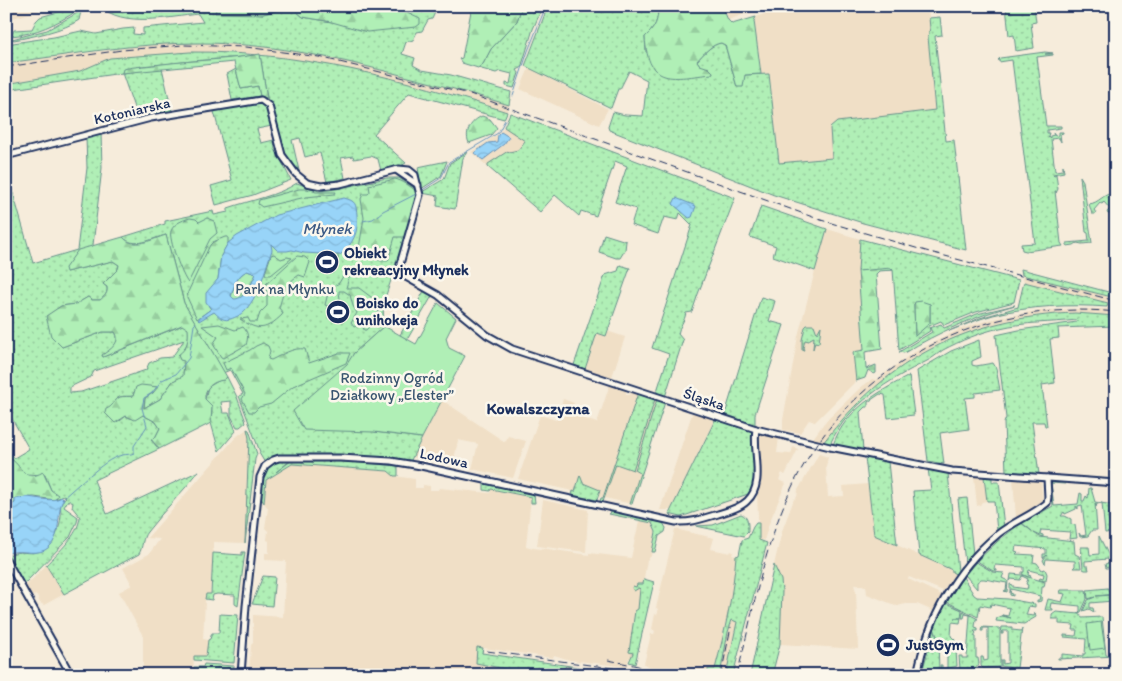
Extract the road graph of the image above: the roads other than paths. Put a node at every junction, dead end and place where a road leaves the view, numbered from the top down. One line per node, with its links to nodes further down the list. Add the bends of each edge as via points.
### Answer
1 (6, 156): 2 (street, Kotoniarska, via 156,117 256,100 266,102 271,111 278,147 301,179 314,185 340,184)
2 (396, 170): 3 (street); 3 (street, via 409,170 415,175)
3 (418, 185): 4 (street, Śląska, via 420,195 400,264 406,277 443,299 505,346)
4 (756, 429): 5 (street, Śląska, via 952,471); 9 (street, Lodowa, via 757,482 749,499 734,508 689,522 403,462 348,458 273,460 265,466 260,477)
5 (1047, 478): 6 (street, Śląska); 10 (street, via 1047,503 998,534 954,583 931,624)
6 (1116, 483)
7 (6, 559): 8 (street)
8 (71, 675)
9 (241, 675)
10 (917, 675)

